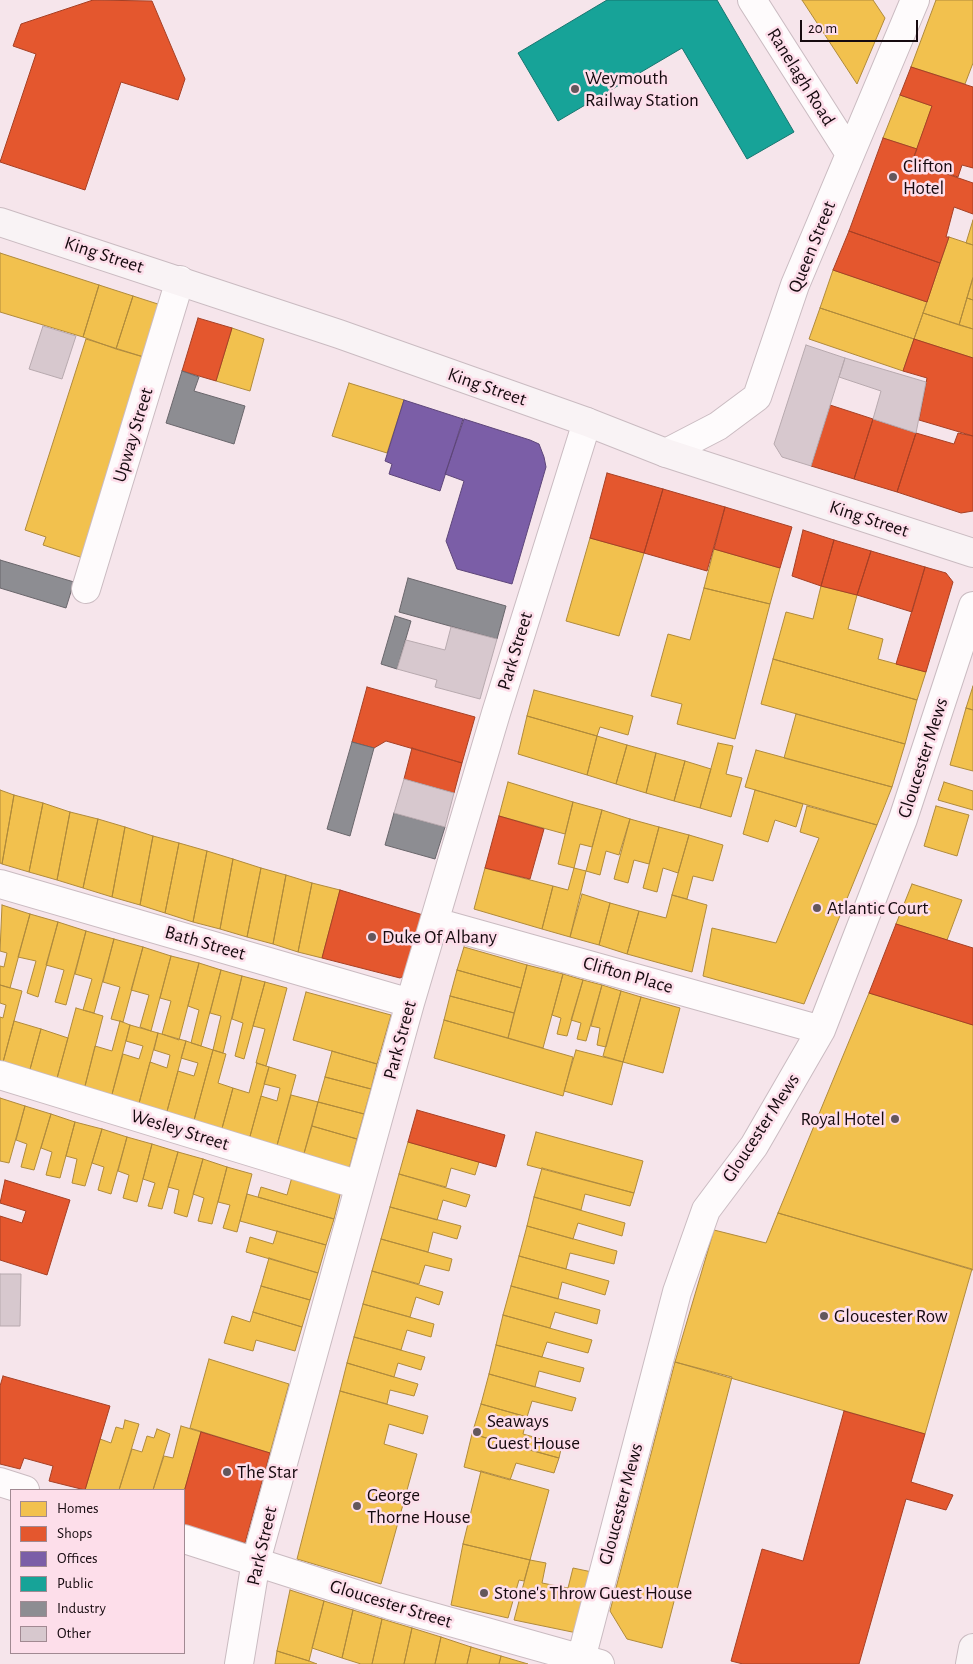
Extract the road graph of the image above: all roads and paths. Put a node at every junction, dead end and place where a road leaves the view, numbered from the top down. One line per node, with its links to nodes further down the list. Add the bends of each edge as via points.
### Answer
1 (752, 0): 3 (street, Ranelagh Road)
2 (915, 0): 3 (street, Queen Street)
3 (850, 154): 7 (street, Queen Street, via 795,285 758,397 718,426)
4 (0, 222): 5 (main road, King Street)
5 (180, 280): 6 (main road, King Street); 9 (street, Upway Street)
6 (587, 422): 7 (main road, King Street); 12 (street, Park Street, via 496,713)
7 (666, 453): 8 (main road, King Street)
8 (973, 553)
9 (86, 589)
10 (973, 606): 14 (street, Gloucester Mews, via 903,819)
11 (0, 884): 13 (street, Bath Street)
12 (436, 922): 13 (street, Park Street); 14 (street, Clifton Place)
13 (410, 1003): 16 (street, Park Street)
14 (821, 1030): 22 (street, Gloucester Mews, via 754,1146 706,1210 678,1292)
15 (0, 1075): 16 (street, Wesley Street)
16 (359, 1185): 20 (street, Park Street)
17 (0, 1482): 18 (street)
18 (21, 1489)
19 (185, 1539): 20 (street, Gloucester Street)
20 (256, 1561): 22 (street, Gloucester Street, via 390,1605); 23 (street, Park Street)
21 (973, 1648): 24 (main road)
22 (590, 1661)
23 (239, 1664)
24 (970, 1664)

